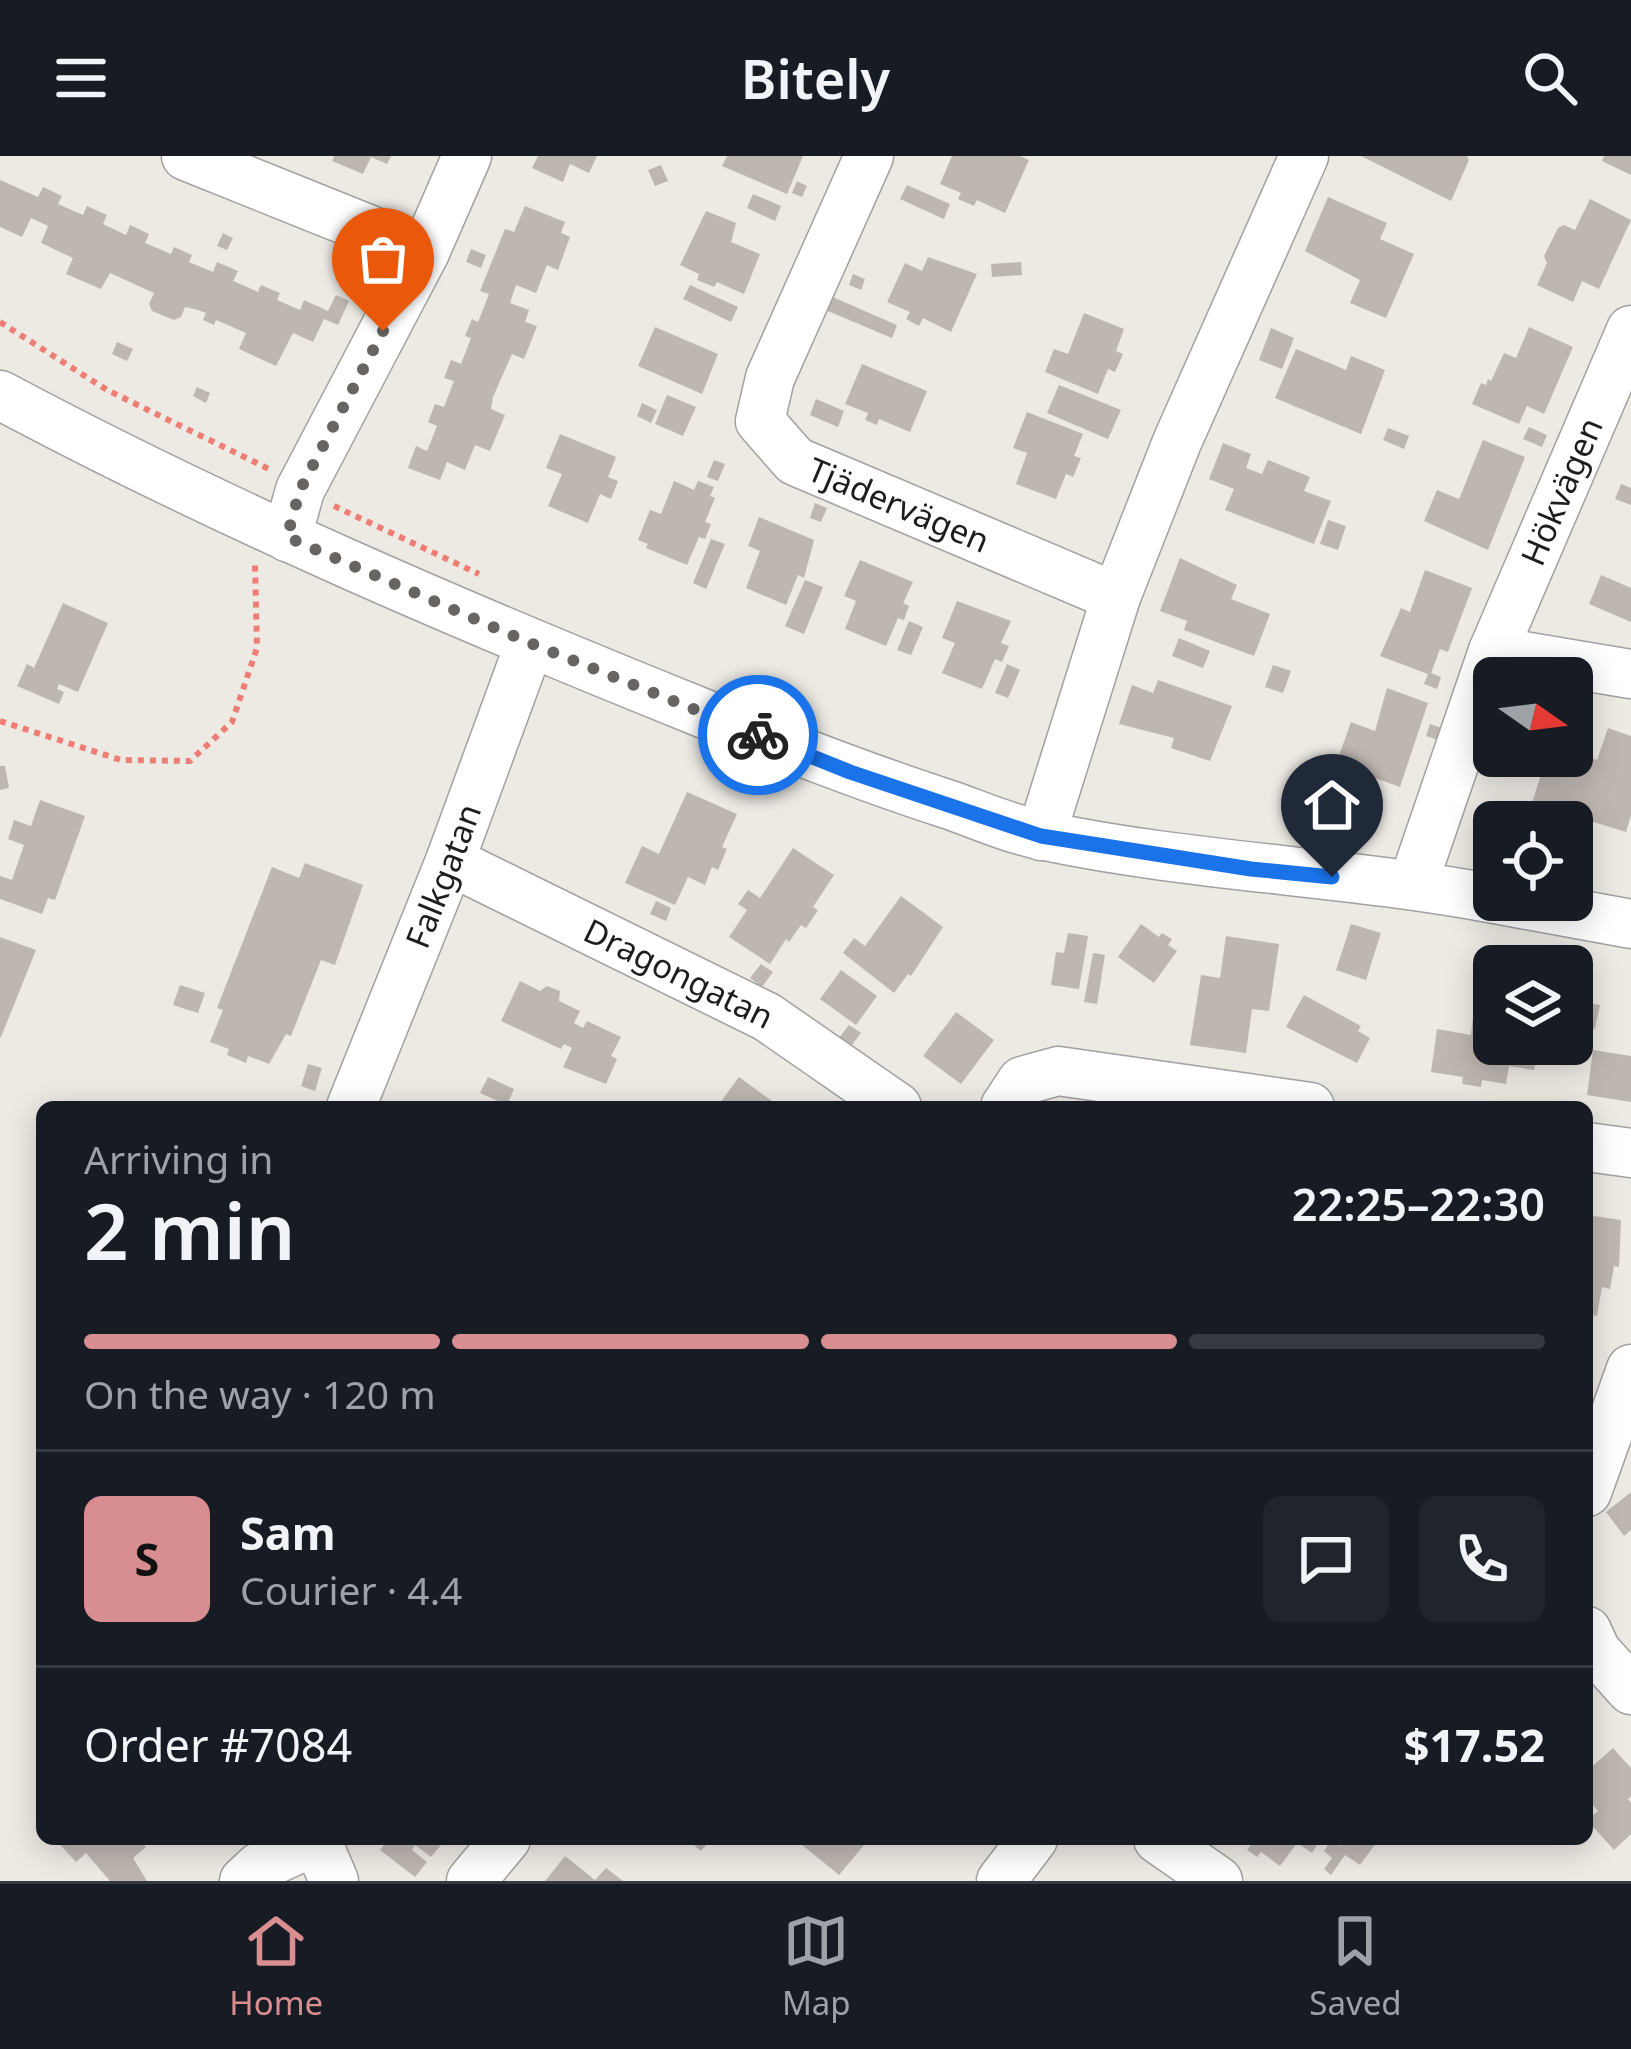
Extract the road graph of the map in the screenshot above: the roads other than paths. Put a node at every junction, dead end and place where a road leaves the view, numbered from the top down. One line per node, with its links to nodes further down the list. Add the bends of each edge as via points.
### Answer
1 (186, 156): 5 (street)
2 (467, 156): 5 (street)
3 (869, 156): 9 (street, Tjädervägen, via 770,378 760,421 795,461)
4 (1304, 156): 9 (street)
5 (424, 252): 8 (street)
6 (1631, 330): 11 (street, Hökvägen)
7 (0, 395): 8 (street)
8 (275, 531): 10 (street)
9 (1116, 597): 13 (street)
10 (530, 643): 13 (street, via 850,772); 14 (street, Falkgatan)
11 (1492, 651): 12 (street); 15 (street, Hökvägen)
12 (1631, 674)
13 (1041, 836): 15 (street)
14 (450, 861): 19 (street, Falkgatan); 20 (street, Dragongatan, via 766,1017)
15 (1413, 884): 16 (street)
16 (1473, 895)
17 (1593, 917): 18 (street)
18 (1631, 924)
19 (353, 1101)
20 (888, 1101)
21 (1009, 1101): 22 (street, via 1022,1081 1058,1071)
22 (1268, 1101)
23 (1593, 1148): 24 (street)
24 (1631, 1153)
25 (1631, 1369): 26 (street)
26 (1593, 1475)
27 (1593, 1644): 28 (street)
28 (1631, 1690)
29 (305, 1845): 34 (street)
30 (318, 1845): 35 (street)
31 (501, 1845): 36 (street)
32 (1028, 1845): 37 (street)
33 (1167, 1845): 38 (street)
34 (244, 1881)
35 (334, 1881)
36 (471, 1881)
37 (1001, 1881)
38 (1218, 1881)

